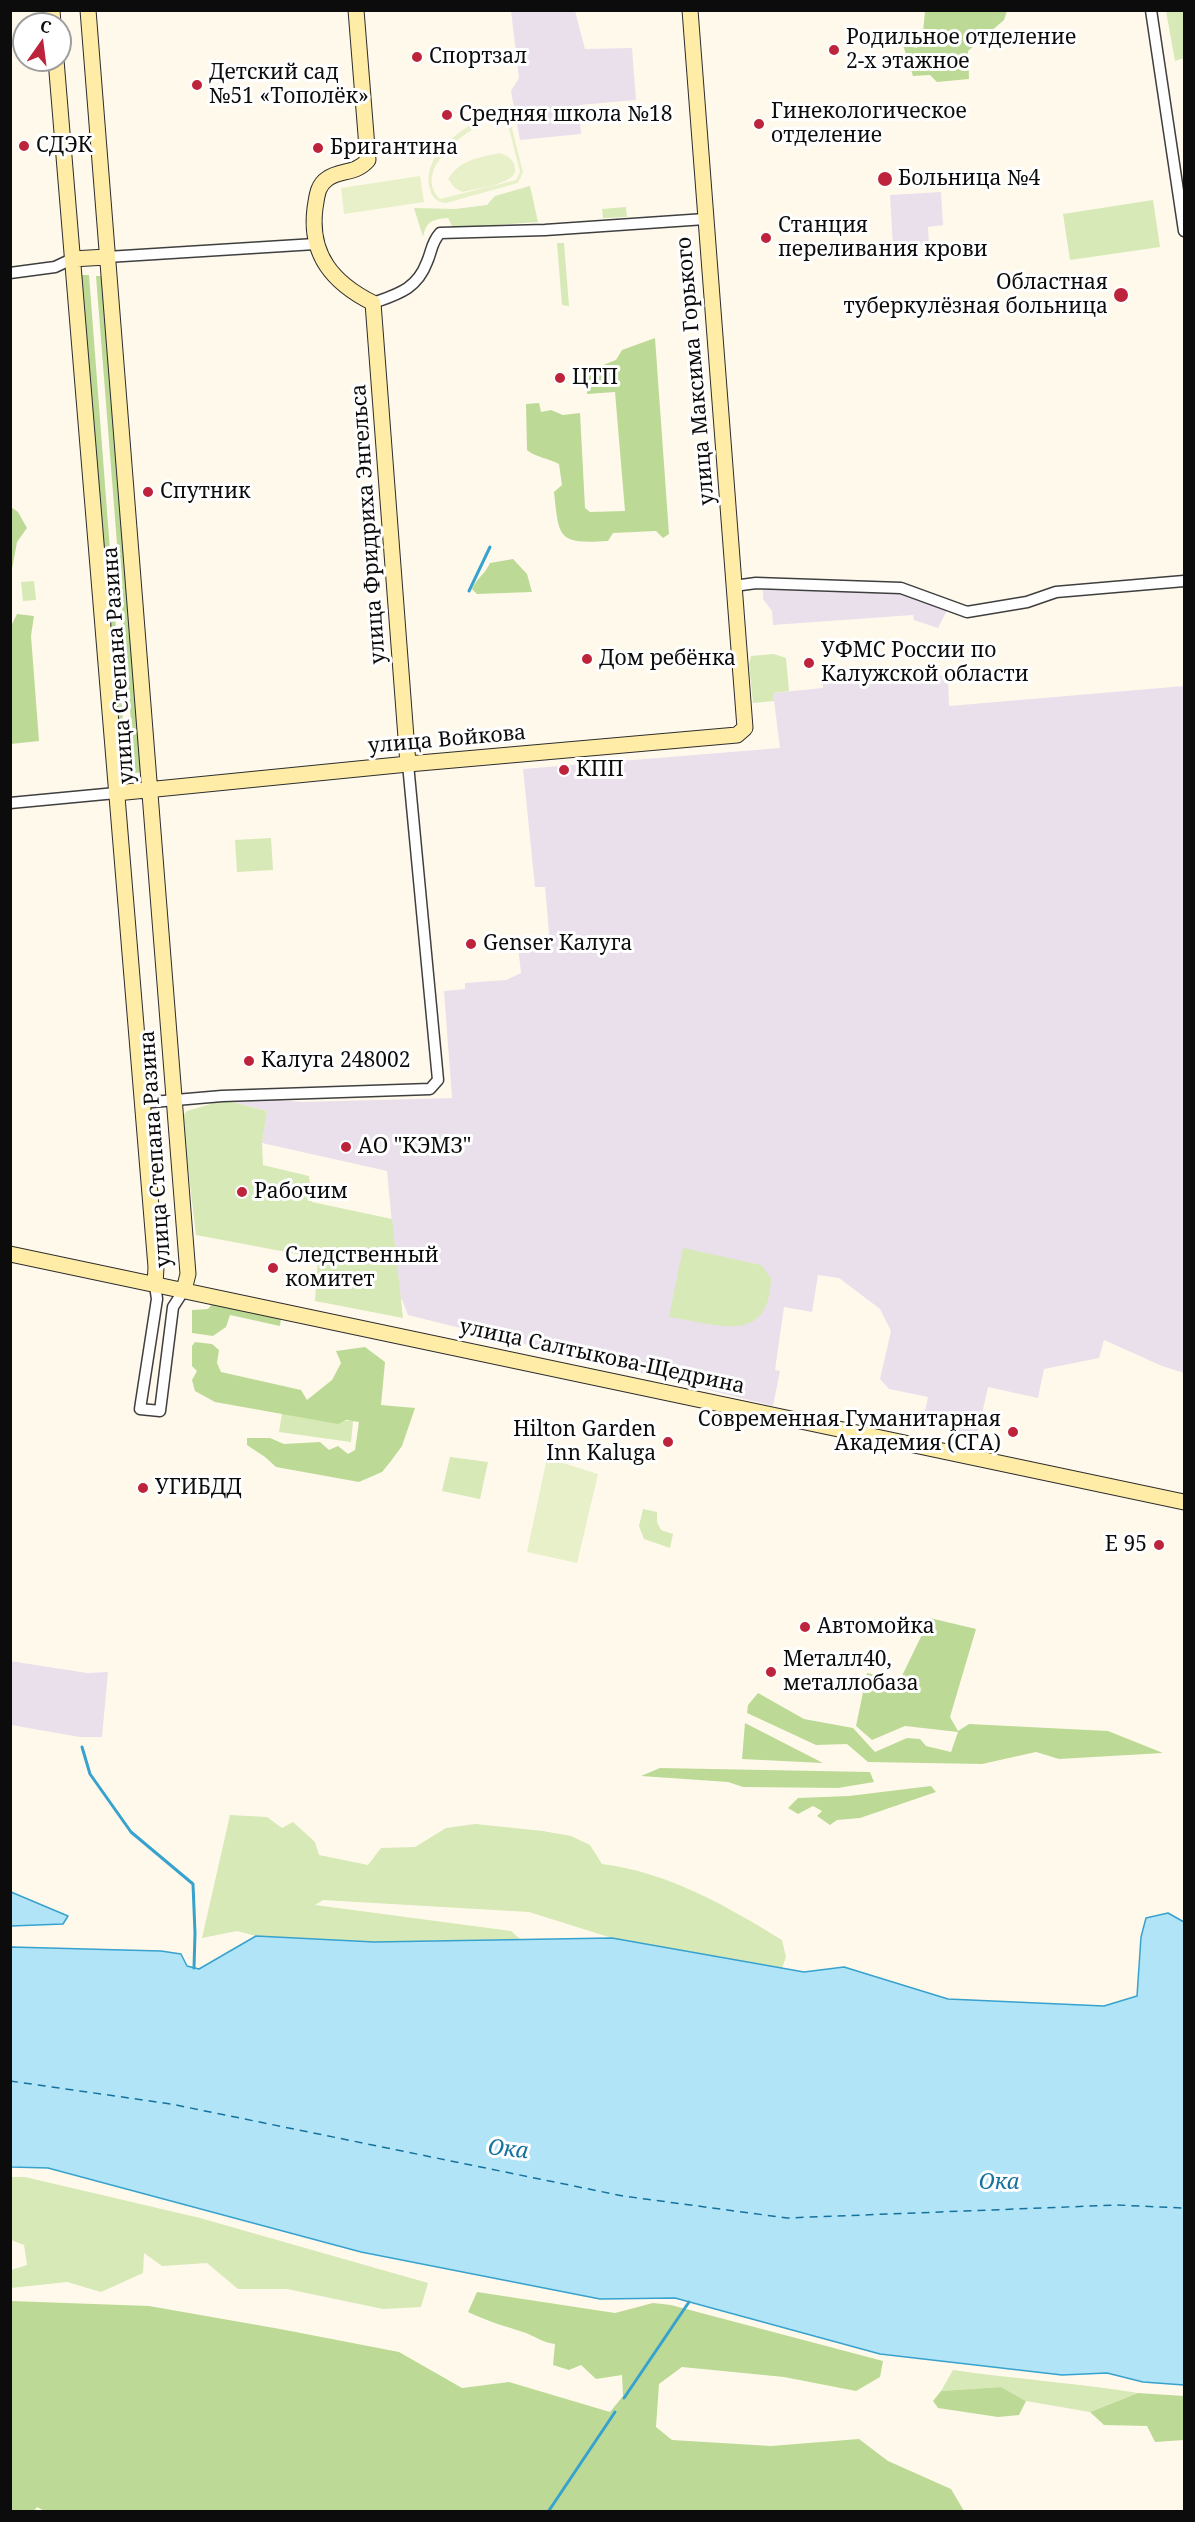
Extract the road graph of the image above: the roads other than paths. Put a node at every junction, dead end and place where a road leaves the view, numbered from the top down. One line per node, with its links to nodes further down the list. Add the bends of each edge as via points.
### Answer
1 (88, 10): 9 (main road, улица Степана Разина)
2 (356, 10): 8 (main road, via 368,159 361,168 328,178 318,190 313,223)
3 (690, 10): 6 (main road, улица Максима Горького)
4 (1151, 10): 7 (street)
5 (57, 72): 10 (main road, улица Степана Разина)
6 (705, 219): 12 (street, via 440,233 432,242 429,260 419,279 400,293); 14 (main road, улица Максима Горького)
7 (1185, 231)
8 (315, 244): 9 (street); 12 (main road, via 349,290)
9 (107, 257): 10 (main road); 17 (main road, улица Степана Разина)
10 (72, 259): 11 (street, via 56,267); 18 (main road, улица Степана Разина)
11 (10, 273)
12 (374, 303): 16 (main road, улица Фридриха Энгельса)
13 (1185, 581): 14 (street, via 1056,592 1027,602 967,612 901,588 756,583)
14 (734, 586): 15 (main road, улица Максима Горького)
15 (745, 728): 16 (main road, улица Войкова, via 737,735)
16 (408, 764): 17 (main road, улица Войкова); 20 (street, улица Фридриха Энгельса, via 438,1080 430,1089)
17 (149, 790): 18 (main road, улица Войкова); 20 (main road, улица Степана Разина)
18 (116, 793): 19 (street); 21 (main road, улица Степана Разина)
19 (10, 803)
20 (174, 1100): 21 (street); 24 (main road, улица Степана Разина, via 188,1274)
21 (141, 1102): 23 (main road, улица Степана Разина)
22 (10, 1254): 23 (main road, улица Салтыкова-Щедрина)
23 (155, 1285): 24 (main road, улица Салтыкова-Щедрина); 24 (street, улица Степана Разина, via 157,1299 140,1409 160,1411 173,1307)
24 (184, 1290): 25 (main road, улица Салтыкова-Щедрина)
25 (1185, 1503)

